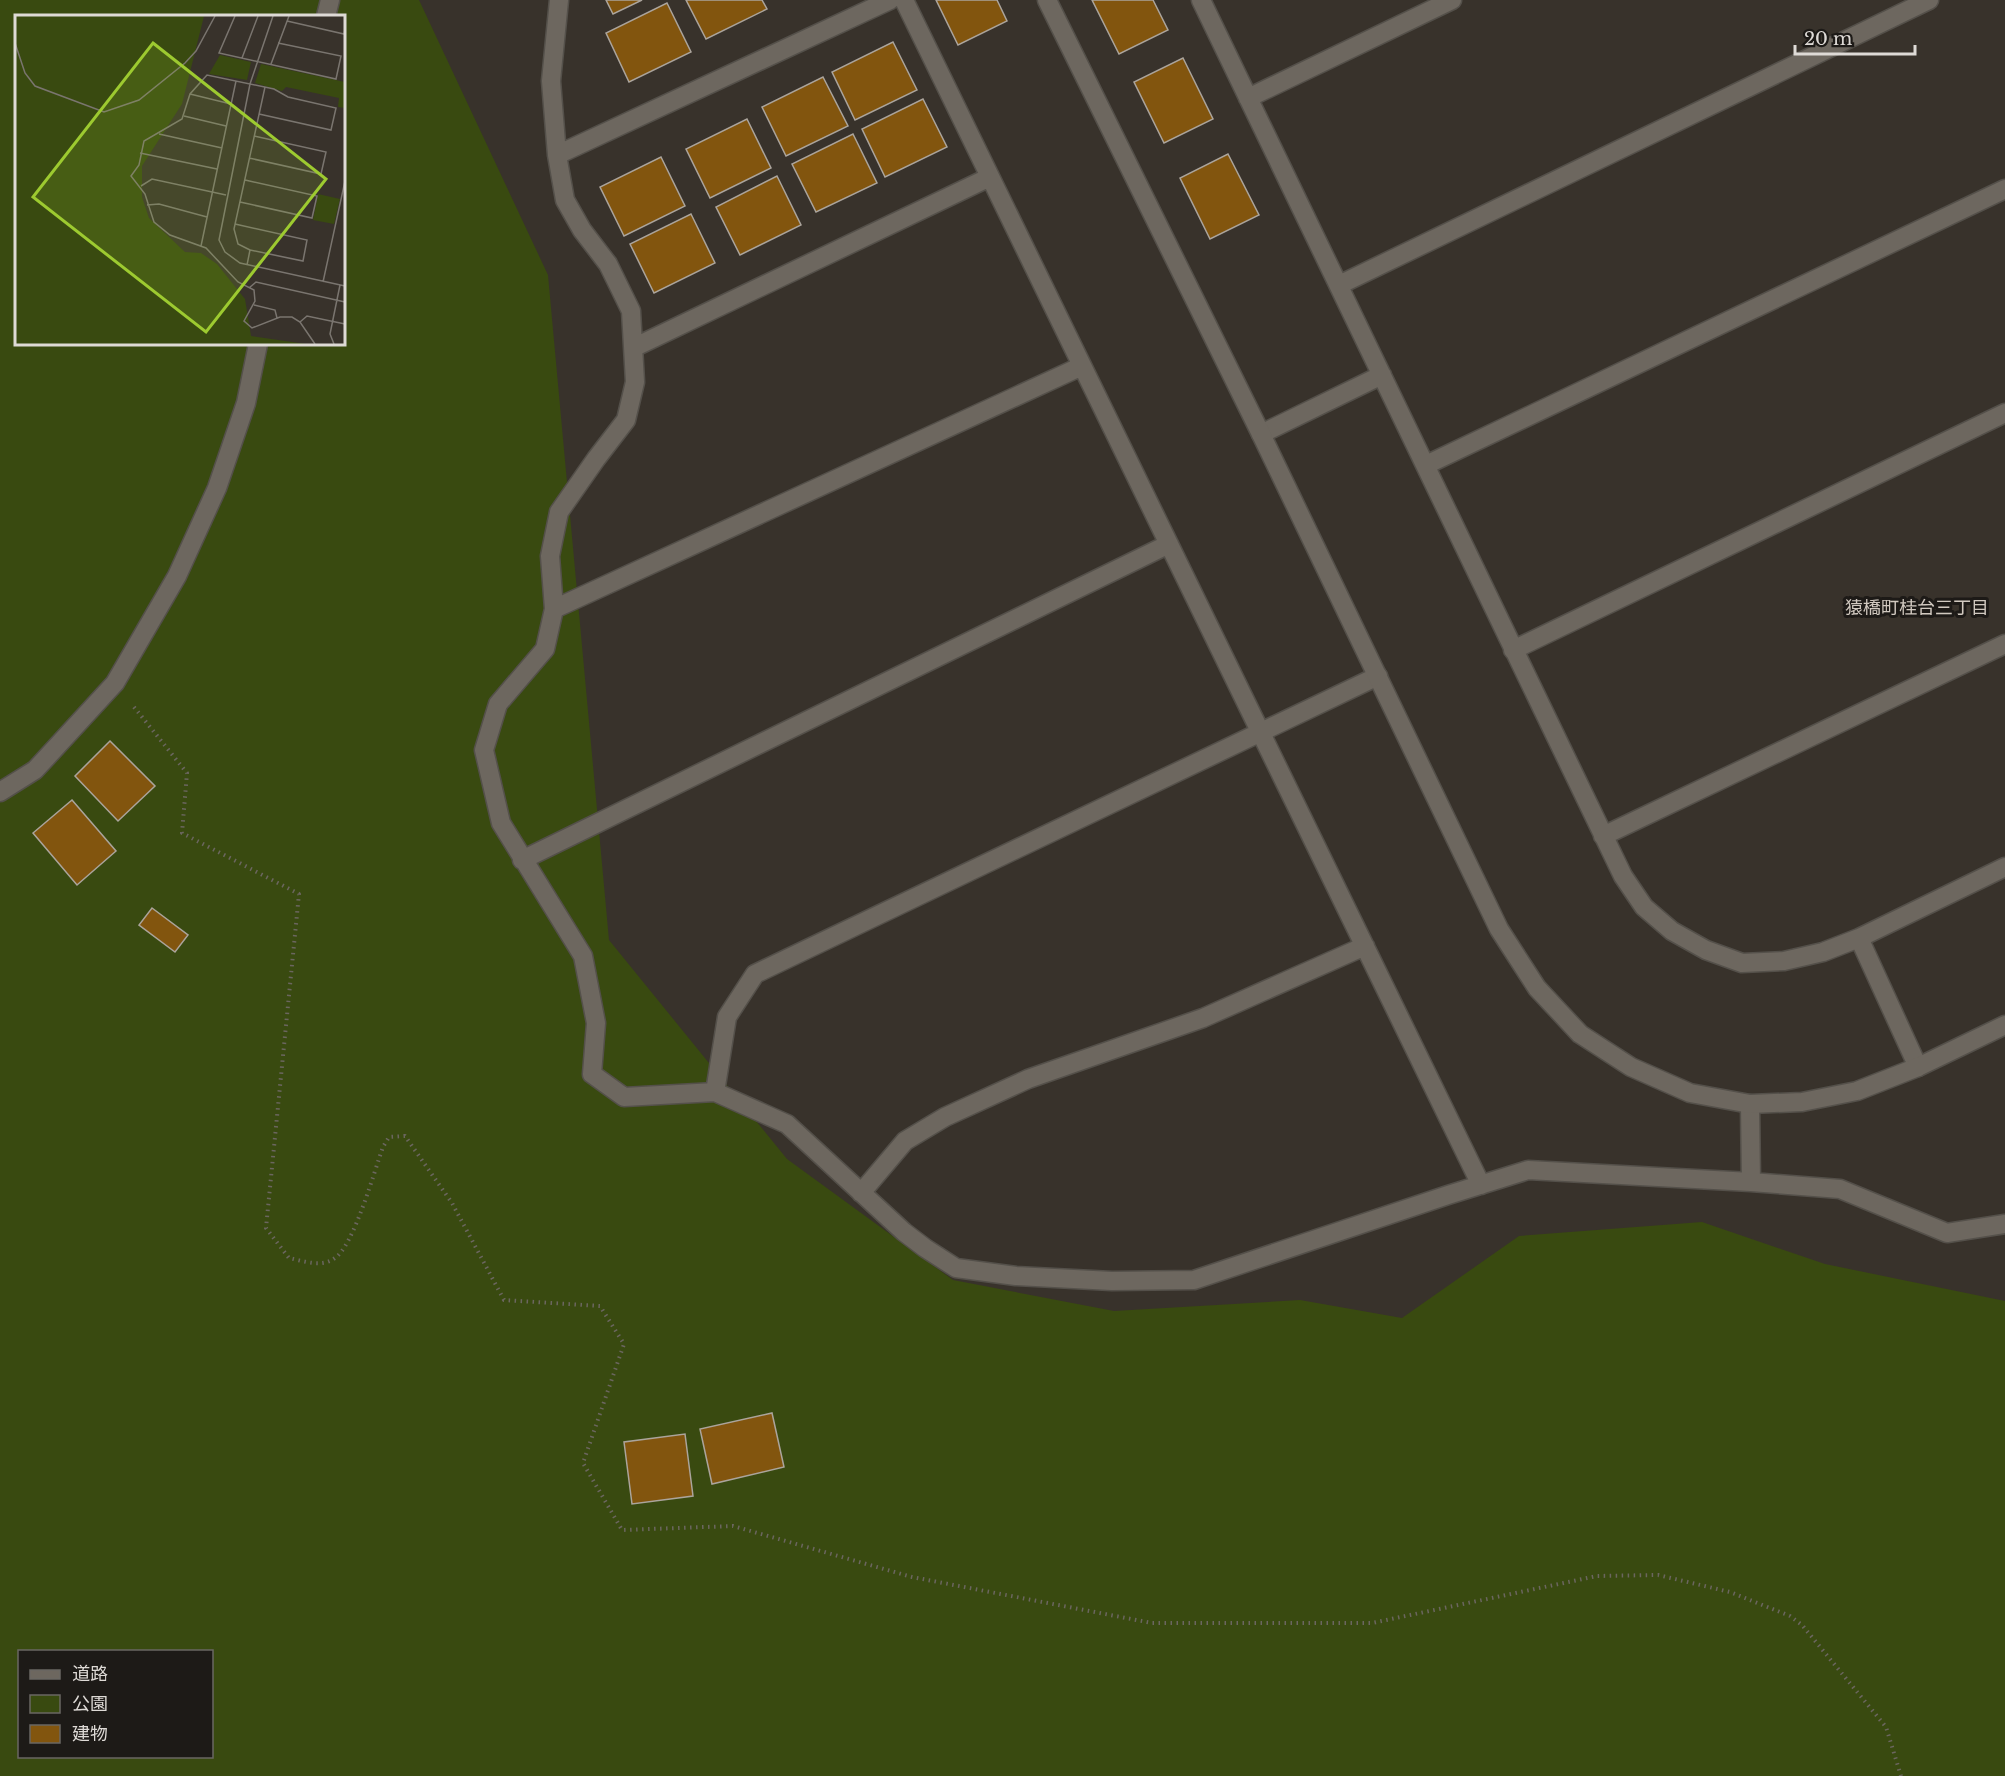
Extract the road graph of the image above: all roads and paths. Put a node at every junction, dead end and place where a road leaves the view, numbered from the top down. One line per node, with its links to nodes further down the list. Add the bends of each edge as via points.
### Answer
1 (330, 0): 9 (street)
2 (559, 0): 11 (street, via 551,81)
3 (890, 0): 11 (street)
4 (904, 0): 12 (street)
5 (1047, 0): 20 (street)
6 (1201, 0): 10 (street)
7 (1452, 0): 10 (street)
8 (1929, 0): 14 (street)
9 (326, 15)
10 (1248, 98): 14 (street)
11 (557, 155): 16 (street, via 565,200 608,264 631,311)
12 (990, 177): 16 (street); 17 (street)
13 (2005, 189): 21 (street)
14 (1339, 285): 18 (street)
15 (258, 345): 27 (street, via 246,403 217,488 177,576)
16 (635, 347): 23 (street, via 635,382 626,420 559,512 550,556)
17 (1082, 366): 22 (street); 23 (street)
18 (1382, 375): 20 (street); 21 (street)
19 (2005, 413): 25 (street)
20 (1261, 434): 26 (street)
21 (1426, 465): 25 (street)
22 (1169, 544): 28 (street); 31 (street)
23 (554, 609): 31 (street, via 545,649 498,704 484,750 501,823)
24 (2005, 644): 30 (street)
25 (1513, 650): 30 (street)
26 (1377, 676): 28 (street); 38 (street, via 1500,929 1537,988 1580,1034 1631,1067 1690,1093)
27 (115, 684): 29 (street, via 35,771); 43 (path, via 187,773 182,833 299,894 266,1228 289,1258 318,1264 335,1258 353,1233 383,1147 389,1137 405,1136 452,1203 504,1300 600,1306 624,1344 583,1462 622,1530 733,1526 912,1577 1152,1623 1372,1623 1597,1576 1658,1575 1730,1592 1790,1616 1802,1625 1886,1727)
28 (1261, 732): 34 (street); 37 (street, via 754,974 727,1017)
29 (0, 792)
30 (1603, 836): 33 (street, via 1644,908 1672,931 1706,950 1742,963 1784,961)
31 (522, 860): 37 (street, via 583,956 596,1023 592,1074 624,1097)
32 (2005, 867): 33 (street)
33 (1859, 938): 36 (street)
34 (1365, 946): 40 (street); 41 (street, via 1203,1018 1028,1079 945,1117 905,1141)
35 (2005, 1025): 36 (street)
36 (1918, 1067): 38 (street, via 1857,1091 1802,1102)
37 (715, 1092): 41 (street, via 787,1124)
38 (1750, 1104): 39 (street)
39 (1751, 1182): 40 (street, via 1528,1170); 42 (street, via 1840,1189 1947,1233)
40 (1481, 1185): 41 (street, via 1194,1280 1124,1281 1016,1276 956,1268 904,1232)
41 (861, 1192)
42 (2005, 1224)
43 (1901, 1776)

